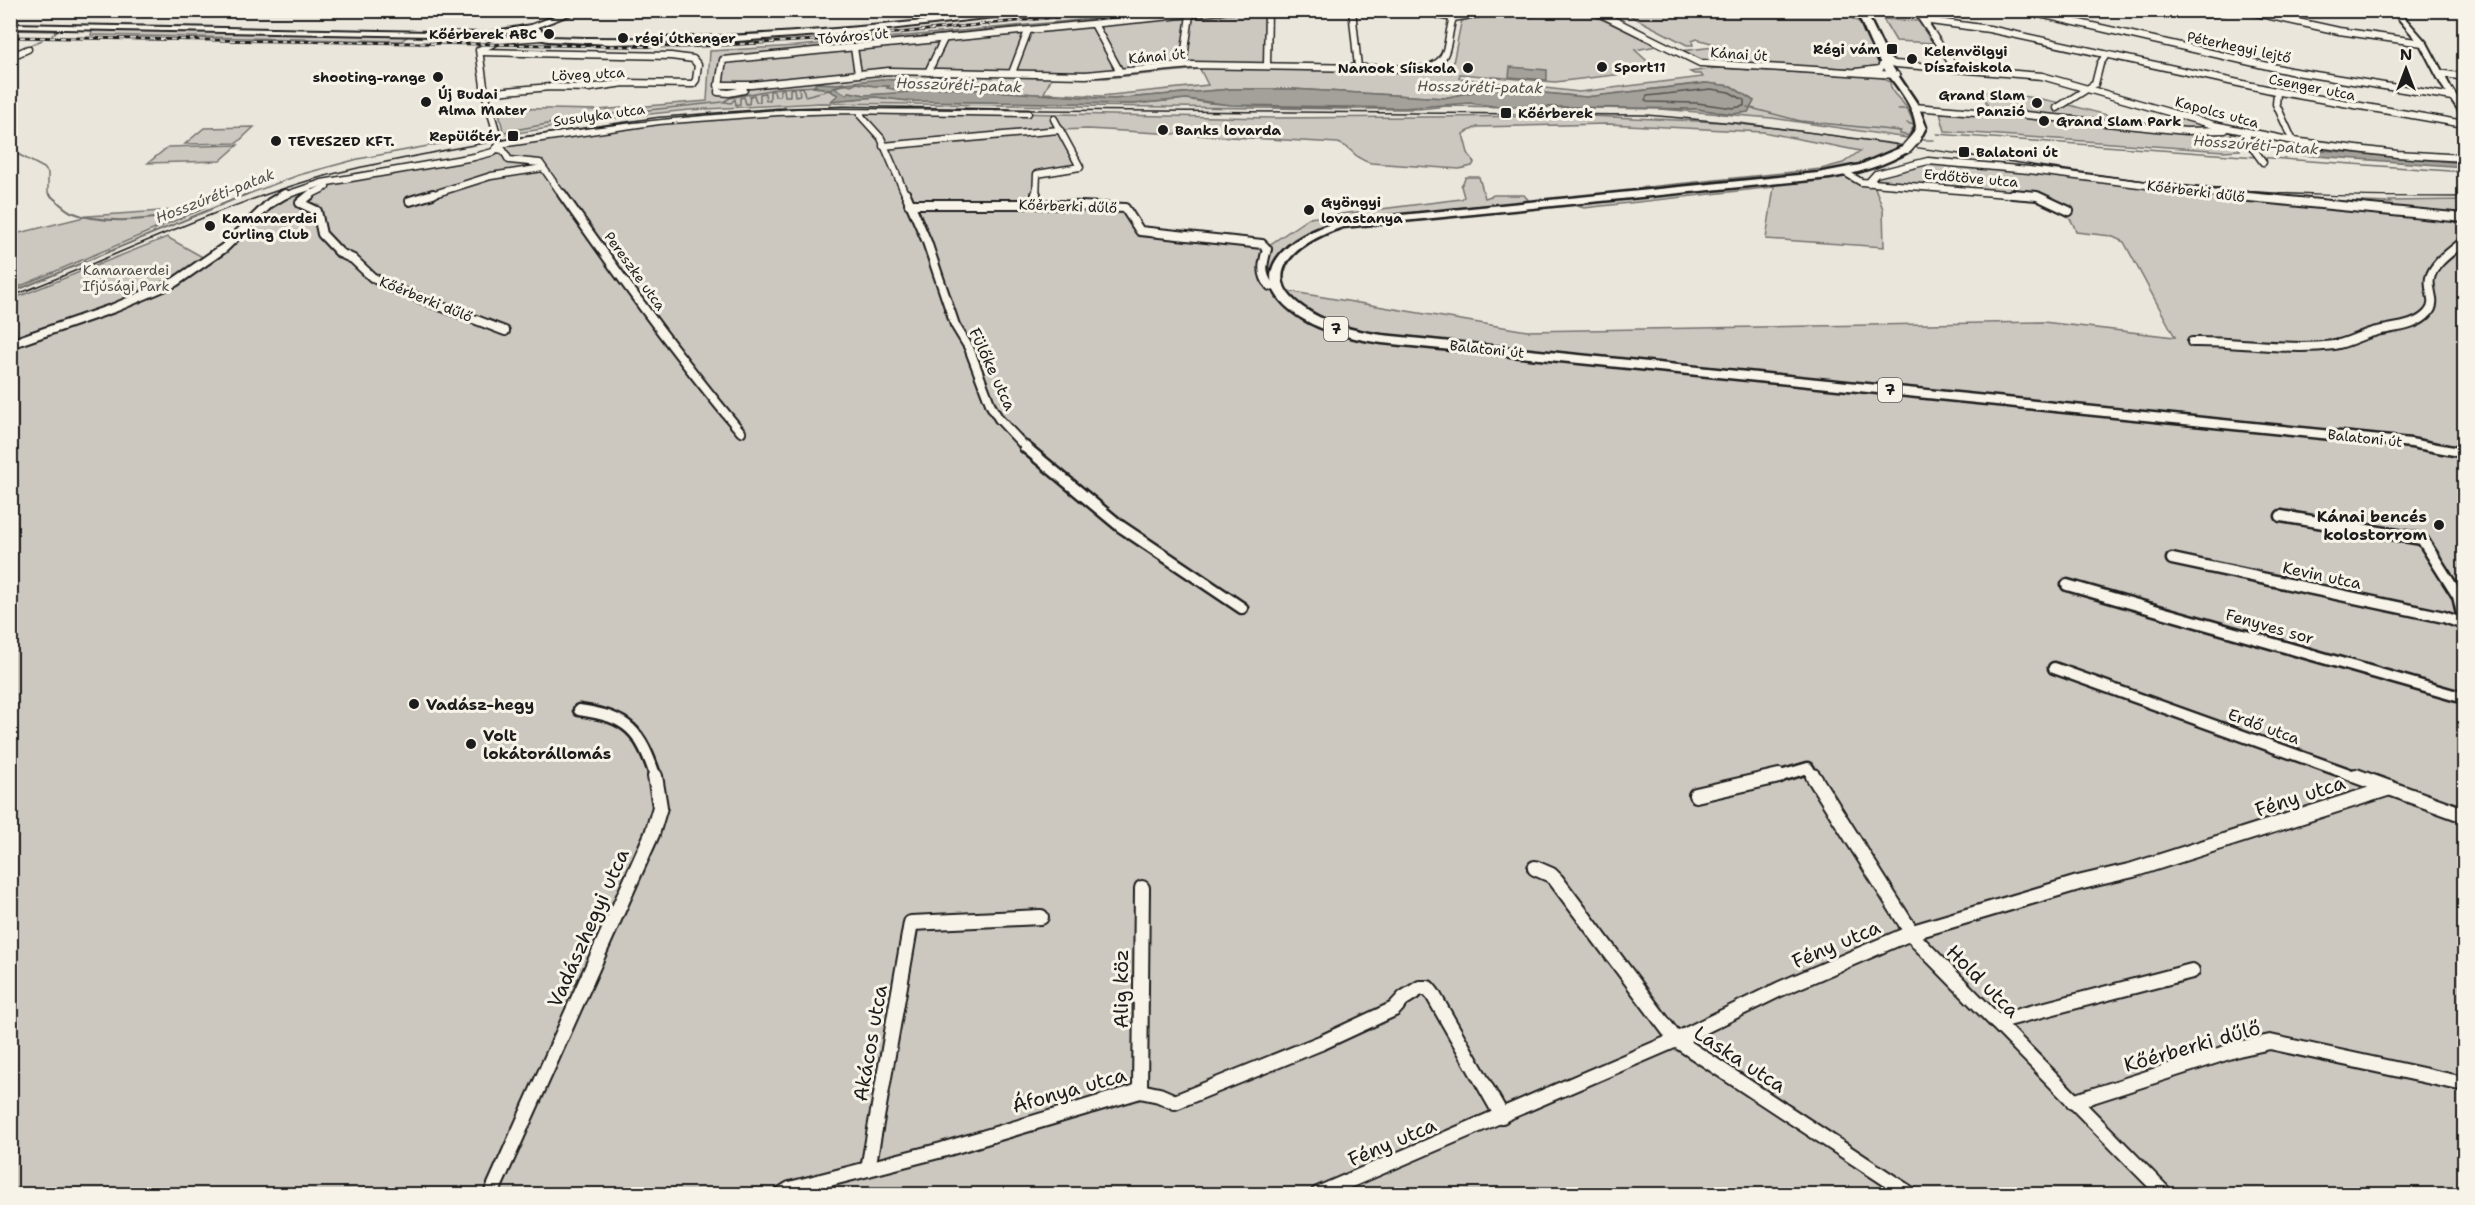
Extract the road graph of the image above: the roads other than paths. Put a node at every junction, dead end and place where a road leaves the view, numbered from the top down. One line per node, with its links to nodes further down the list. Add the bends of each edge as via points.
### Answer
1 (579, 10): 22 (street)
2 (1052, 10): 24 (street, via 743,40)
3 (1233, 10): 17 (street)
4 (1268, 10): 33 (street)
5 (1352, 10): 35 (street)
6 (1432, 10): 18 (street)
7 (1503, 10): 18 (street)
8 (1593, 10): 39 (street, Kánai út, via 1700,63)
9 (1860, 10): 34 (main road)
10 (1866, 10): 34 (main road)
11 (1916, 10): 19 (street)
12 (2145, 10): 13 (street, via 2207,15)
13 (2230, 10)
14 (2243, 10): 26 (street, via 2339,31)
15 (2394, 10): 26 (street)
16 (2024, 11): 48 (street, Péterhegyi lejtő, via 2307,73)
17 (1190, 15): 20 (street); 32 (street)
18 (1453, 18): 35 (street, Kánai út, via 1444,60 1438,66 1415,70)
19 (1923, 20): 30 (street, Csenger utca, via 1992,28); 36 (street)
20 (1094, 24): 23 (street); 38 (street)
21 (10, 26): 22 (street, via 475,36)
22 (532, 27): 24 (street)
23 (1027, 33): 25 (street, Tóváros út); 41 (street)
24 (542, 37): 29 (street, via 503,38 482,47)
25 (943, 41): 27 (street, Tóváros út); 37 (street)
26 (2423, 43): 42 (street)
27 (854, 48): 40 (street); 44 (street, Tóváros út, via 726,60 721,62)
28 (28, 49): 31 (street)
29 (480, 52): 46 (street); 46 (street, Löveg utca, via 671,56 693,59 698,65 693,84 624,83 597,88 550,87)
30 (2106, 55): 45 (street, via 2098,80); 47 (street, Csenger utca, via 2185,78)
31 (10, 57)
32 (1183, 65): 33 (street, Kánai út); 38 (street, Kánai út)
33 (1267, 65): 35 (street, Kánai út)
34 (1892, 66): 36 (street, Kapolcs utca); 39 (street, Kánai út); 39 (street); 49 (main road)
35 (1358, 68)
36 (1955, 68): 45 (street, Kapolcs utca, via 2032,75)
37 (928, 72): 40 (street, Kánai út); 41 (street, Kánai út)
38 (1120, 72): 41 (street, Kánai út)
39 (1856, 72)
40 (858, 73): 44 (street, Kánai út, via 776,82 729,93 718,92)
41 (1012, 73)
42 (2439, 73): 43 (street); 48 (street)
43 (2464, 77)
44 (718, 85)
45 (2090, 89): 50 (street); 58 (street, Kapolcs utca)
46 (486, 93): 61 (street)
47 (2277, 93): 57 (street, Csenger utca); 62 (street, via 2276,104)
48 (2453, 97): 53 (street)
49 (1914, 107): 52 (street); 68 (main road, bridge, via 1921,124 1907,148 1881,162)
50 (2057, 108)
51 (861, 111): 54 (street, Susulyka utca); 61 (street, Susulyka utca, via 696,117); 63 (street, Fülőke utca)
52 (1976, 112)
53 (2464, 112)
54 (1028, 113)
55 (2025, 115): 58 (street, via 2193,132)
56 (1054, 119): 59 (street)
57 (2464, 124)
58 (2228, 128): 60 (street, Kapolcs utca)
59 (1059, 130): 63 (street); 73 (street, via 1080,166 1037,174)
60 (2247, 133): 62 (street, Kapolcs utca); 65 (street, via 2247,140)
61 (498, 140): 67 (street, via 509,160 534,161); 69 (street, Susulyka utca, via 474,157)
62 (2293, 141): 64 (street, Kapolcs utca)
63 (883, 146): 72 (street, Fülőke utca)
64 (2464, 158)
65 (2262, 160)
66 (1928, 161): 70 (street, Erdőtöve utca, via 1876,174); 75 (street, Kőérberki dűlő)
67 (543, 168): 71 (street, via 491,176); 81 (street, Pereszke utca, via 627,286)
68 (1844, 172): 70 (street, Erdőtöve utca, via 1853,180); 77 (main road, via 1342,224 1314,233 1289,248 1278,266)
69 (354, 177): 78 (street, Kőérberki dűlő, via 300,201 317,211 322,234 340,253 390,287); 80 (street, Susulyka utca, via 310,185 280,196 224,248 160,289)
70 (1868, 183): 74 (street, Erdőtöve utca, via 2037,196)
71 (410, 201)
72 (909, 204): 73 (street, Kőérberki dűlő); 86 (street, Fülőke utca, via 927,242 955,325 969,348 991,406 1005,426 1054,473 1120,526)
73 (1036, 204): 77 (street, Kőérberki dűlő, via 1119,207 1128,210 1133,226 1140,231 1262,244 1267,249 1262,269 1265,281)
74 (2069, 211)
75 (2464, 218)
76 (2464, 241): 79 (street, via 2432,274 2432,308 2402,327 2334,345)
77 (1280, 287): 82 (main road, Balatoni út / 7, via 1295,307 1316,321 1373,338 2411,443)
78 (505, 331)
79 (2192, 342)
80 (10, 344)
81 (741, 432)
82 (2464, 453)
83 (2281, 516): 87 (street, via 2422,539 2458,596)
84 (2172, 559): 87 (street, Kevin utca)
85 (2067, 585): 89 (street, Fenyves sor)
86 (1242, 608)
87 (2464, 623)
88 (2054, 668): 91 (street, Erdő utca)
89 (2464, 698)
90 (579, 710): 106 (street, Vadászhegyi utca, via 617,718 637,733 656,777 660,808 618,912)
91 (2390, 788): 93 (street, Erdő utca); 97 (street, Fény utca, via 2133,870)
92 (1696, 795): 97 (street, Hold utca, via 1808,768)
93 (2464, 815)
94 (1535, 868): 100 (street, Laska utca, via 1556,880)
95 (1142, 888): 102 (street, Alig köz)
96 (1041, 916): 105 (street, Akácos utca, via 911,923)
97 (1912, 932): 99 (street, Hold utca, via 1931,957); 100 (street, Fény utca, via 1780,989)
98 (2192, 971): 99 (street)
99 (1996, 1022): 103 (street, Hold utca)
100 (1676, 1040): 104 (street, Fény utca); 109 (street, Laska utca)
101 (2464, 1084): 103 (street, Kőérberki dűlő, via 2270,1042)
102 (1140, 1091): 104 (street, Áfonya utca, via 1175,1102 1323,1042 1394,1009 1420,988 1428,988); 105 (street, Áfonya utca)
103 (2073, 1102): 110 (street, Hold utca)
104 (1502, 1116): 108 (street, Fény utca)
105 (868, 1169): 107 (street, Áfonya utca)
106 (491, 1194)
107 (782, 1194)
108 (1318, 1194)
109 (1910, 1194)
110 (2165, 1194)

